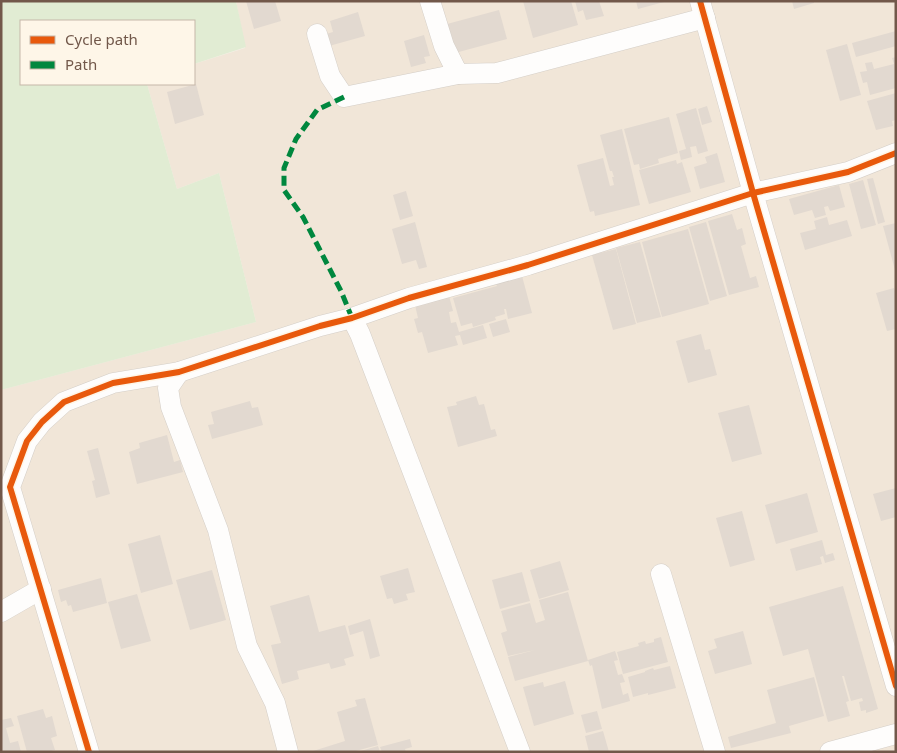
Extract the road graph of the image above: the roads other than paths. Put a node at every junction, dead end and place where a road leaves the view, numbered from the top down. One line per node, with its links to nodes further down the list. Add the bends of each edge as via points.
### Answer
1 (430, 1): 4 (street, via 444,46)
2 (702, 9): 4 (street, via 497,73); 6 (street)
3 (317, 34): 4 (street, via 330,76 344,97)
4 (458, 74)
5 (896, 153): 6 (street, via 848,172)
6 (754, 193): 7 (street); 13 (street)
7 (352, 318): 8 (street); 17 (street)
8 (178, 372): 9 (street, via 113,383 64,402 27,441); 16 (street, via 168,388 171,407 218,530 246,646 275,703)
9 (6, 479): 11 (street)
10 (661, 574): 18 (street)
11 (41, 589): 12 (street); 15 (street)
12 (1, 612)
13 (896, 686)
14 (896, 734): 19 (street)
15 (89, 752)
16 (288, 752)
17 (520, 752)
18 (714, 752)
19 (830, 752)

